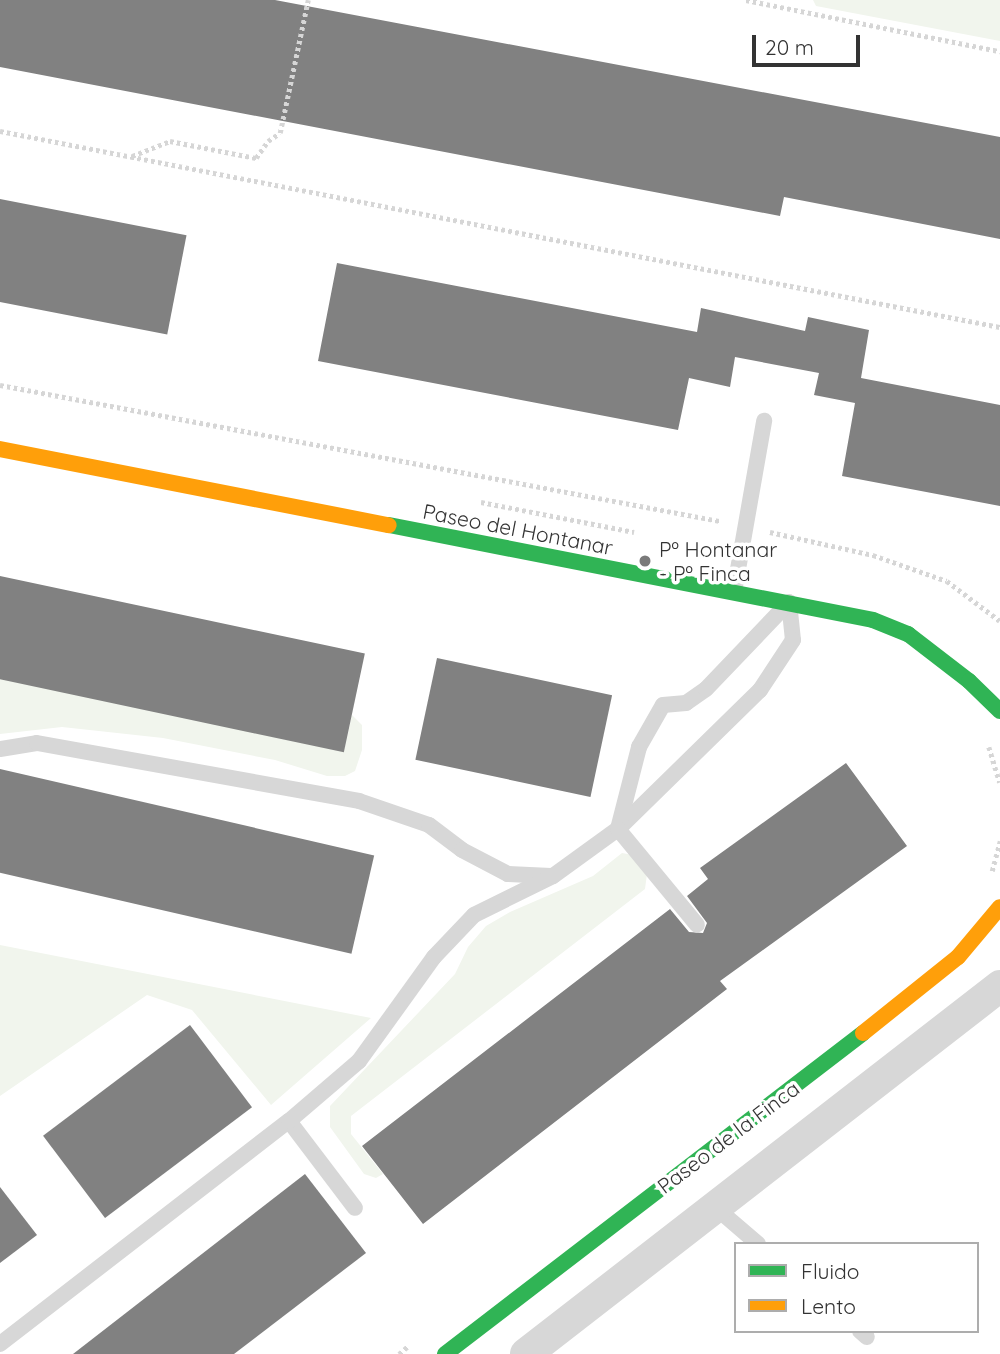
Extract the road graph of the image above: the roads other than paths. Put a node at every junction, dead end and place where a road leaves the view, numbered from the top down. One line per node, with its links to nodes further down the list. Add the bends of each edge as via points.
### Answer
1 (764, 421): 3 (lane)
2 (0, 449): 3 (street, Paseo del Hontanar)
3 (734, 592): 4 (street, Paseo del Hontanar)
4 (789, 603): 5 (street, Paseo del Hontanar, via 873,620 908,634 970,681); 7 (lane, via 793,640 760,690); 7 (lane, via 706,688 686,703 663,705 639,747)
5 (1000, 711)
6 (0, 750): 8 (lane, via 37,743 359,801 429,825 462,850 508,874)
7 (618, 829): 8 (lane); 10 (lane)
8 (553, 876): 12 (lane, via 474,915 434,957 359,1061)
9 (1000, 907): 17 (street, Paseo de la Finca, via 958,957)
10 (697, 925)
11 (1000, 986): 14 (street)
12 (289, 1121): 13 (lane); 16 (lane)
13 (355, 1208)
14 (715, 1208): 15 (lane); 18 (street)
15 (756, 1242)
16 (0, 1344)
17 (445, 1354)
18 (526, 1354)

